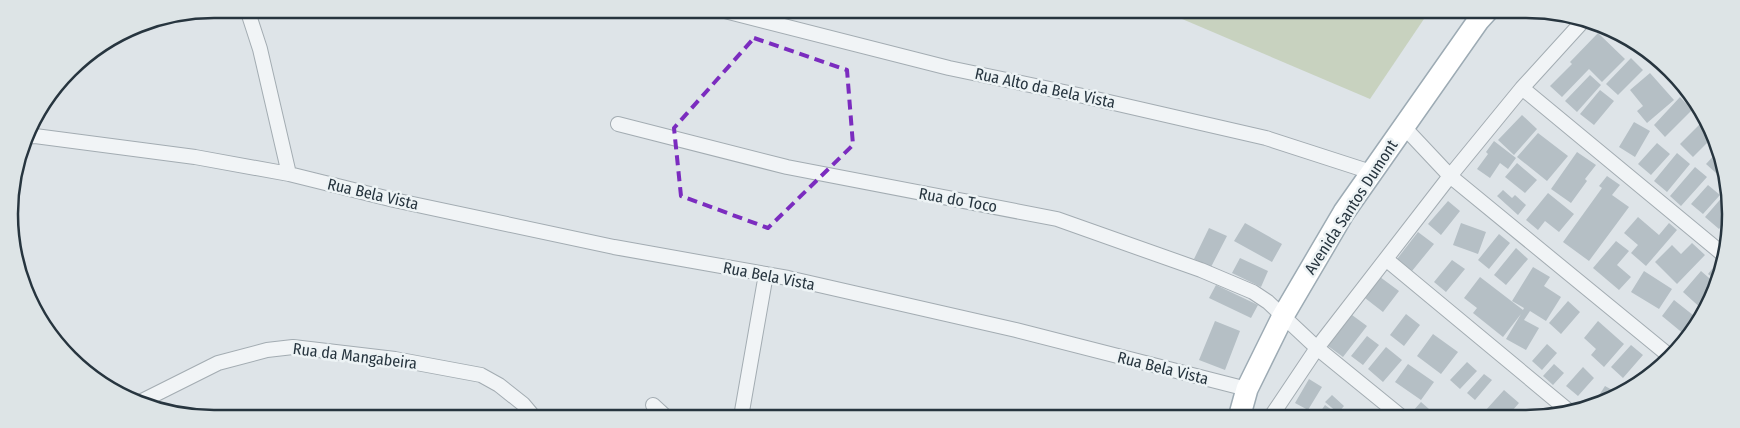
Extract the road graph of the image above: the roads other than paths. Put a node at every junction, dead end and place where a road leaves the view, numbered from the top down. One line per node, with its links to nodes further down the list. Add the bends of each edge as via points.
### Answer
1 (250, 18): 10 (street)
2 (752, 18): 9 (street, Rua Alto da Bela Vista, via 949,68 1266,138)
3 (1481, 18): 7 (main road, Avenida Santos Dumont)
4 (1580, 25): 5 (street)
5 (1522, 88): 11 (street); 12 (street)
6 (618, 124): 15 (street, Rua do Toco, via 786,167 1057,219 1230,281 1253,292)
7 (1403, 126): 9 (main road, Avenida Santos Dumont); 11 (street)
8 (35, 134): 10 (street, Rua Bela Vista)
9 (1371, 172): 15 (main road, Avenida Santos Dumont)
10 (289, 174): 14 (street, Rua Bela Vista, via 614,247)
11 (1450, 176): 13 (street); 17 (street)
12 (1719, 251)
13 (1386, 260): 16 (street); 21 (street)
14 (766, 274): 18 (street, Rua Bela Vista, via 1016,330); 24 (street)
15 (1283, 316): 16 (street, Rua do Toco); 18 (main road, Avenida Santos Dumont)
16 (1317, 348): 26 (street); 27 (street, Rua do Toco)
17 (1665, 353)
18 (1246, 389): 25 (main road, Avenida Santos Dumont)
19 (150, 400): 22 (street, Rua da Mangabeira, via 218,363 293,347 481,375)
20 (653, 405): 23 (street)
21 (1564, 407)
22 (528, 410)
23 (658, 410)
24 (742, 410)
25 (1241, 410)
26 (1275, 410)
27 (1393, 410)

